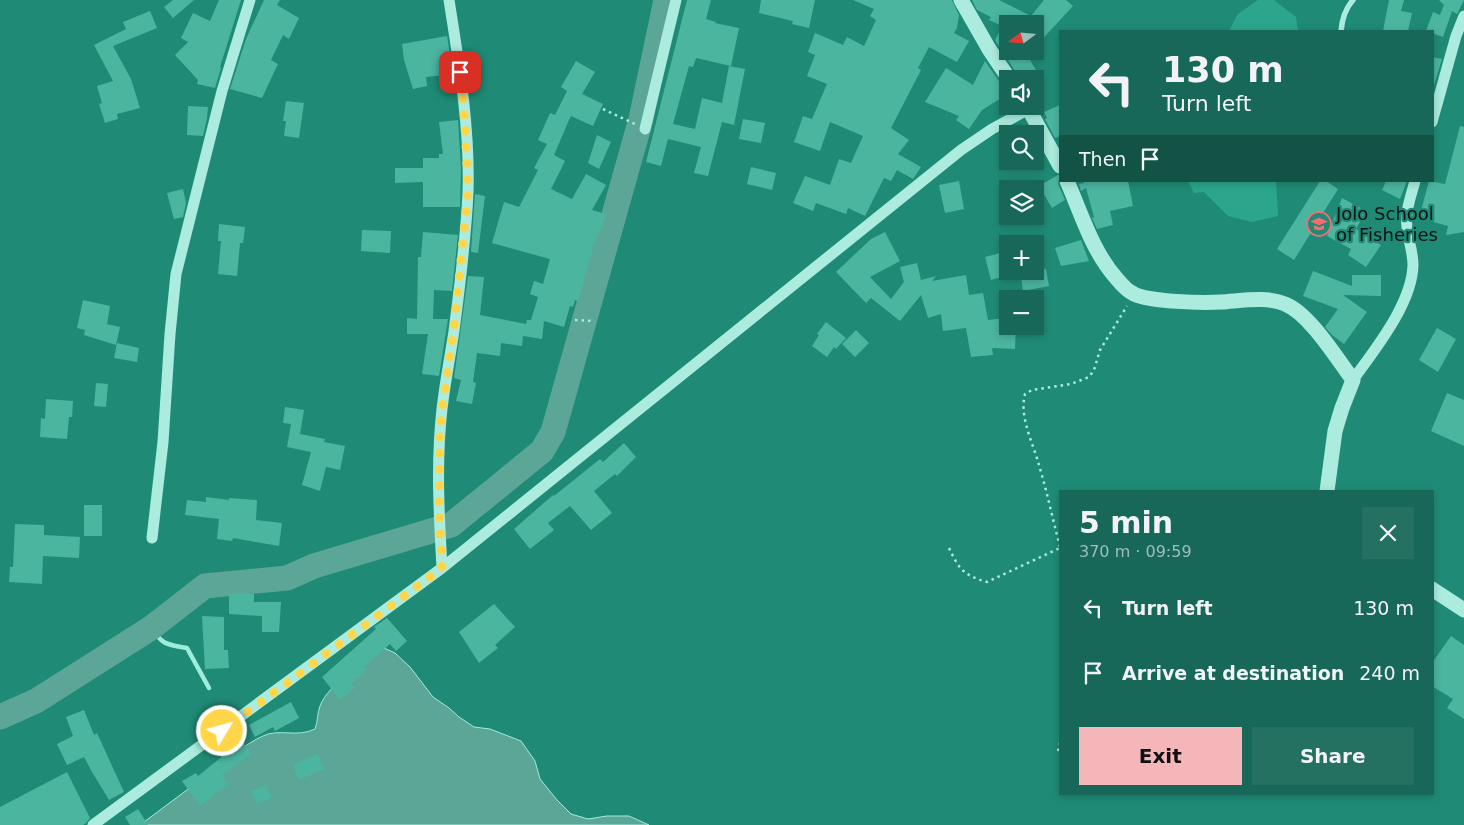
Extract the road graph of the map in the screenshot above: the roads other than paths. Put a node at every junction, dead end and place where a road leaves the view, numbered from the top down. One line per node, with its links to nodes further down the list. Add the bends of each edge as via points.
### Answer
1 (250, 0): 18 (street, via 222,91 176,274)
2 (449, 0): 19 (street, via 465,124 468,191 438,456)
3 (676, 0): 12 (street)
4 (961, 0): 8 (street)
5 (1353, 0): 7 (lane, via 1345,13)
6 (1464, 16): 11 (street)
7 (1341, 30)
8 (1003, 70)
9 (1016, 115): 19 (street, via 961,150)
10 (1032, 115): 13 (street)
11 (1434, 115)
12 (640, 127)
13 (1059, 164)
14 (1067, 182): 16 (street, via 1097,251 1125,288 1155,300 1270,301 1285,304 1311,324)
15 (1415, 182): 16 (street, via 1406,219 1413,264 1407,293 1394,319)
16 (1353, 380): 17 (street, via 1335,431)
17 (1327, 490)
18 (152, 538)
19 (442, 568): 22 (street)
20 (1434, 590): 21 (street)
21 (1464, 610)
22 (93, 825)

